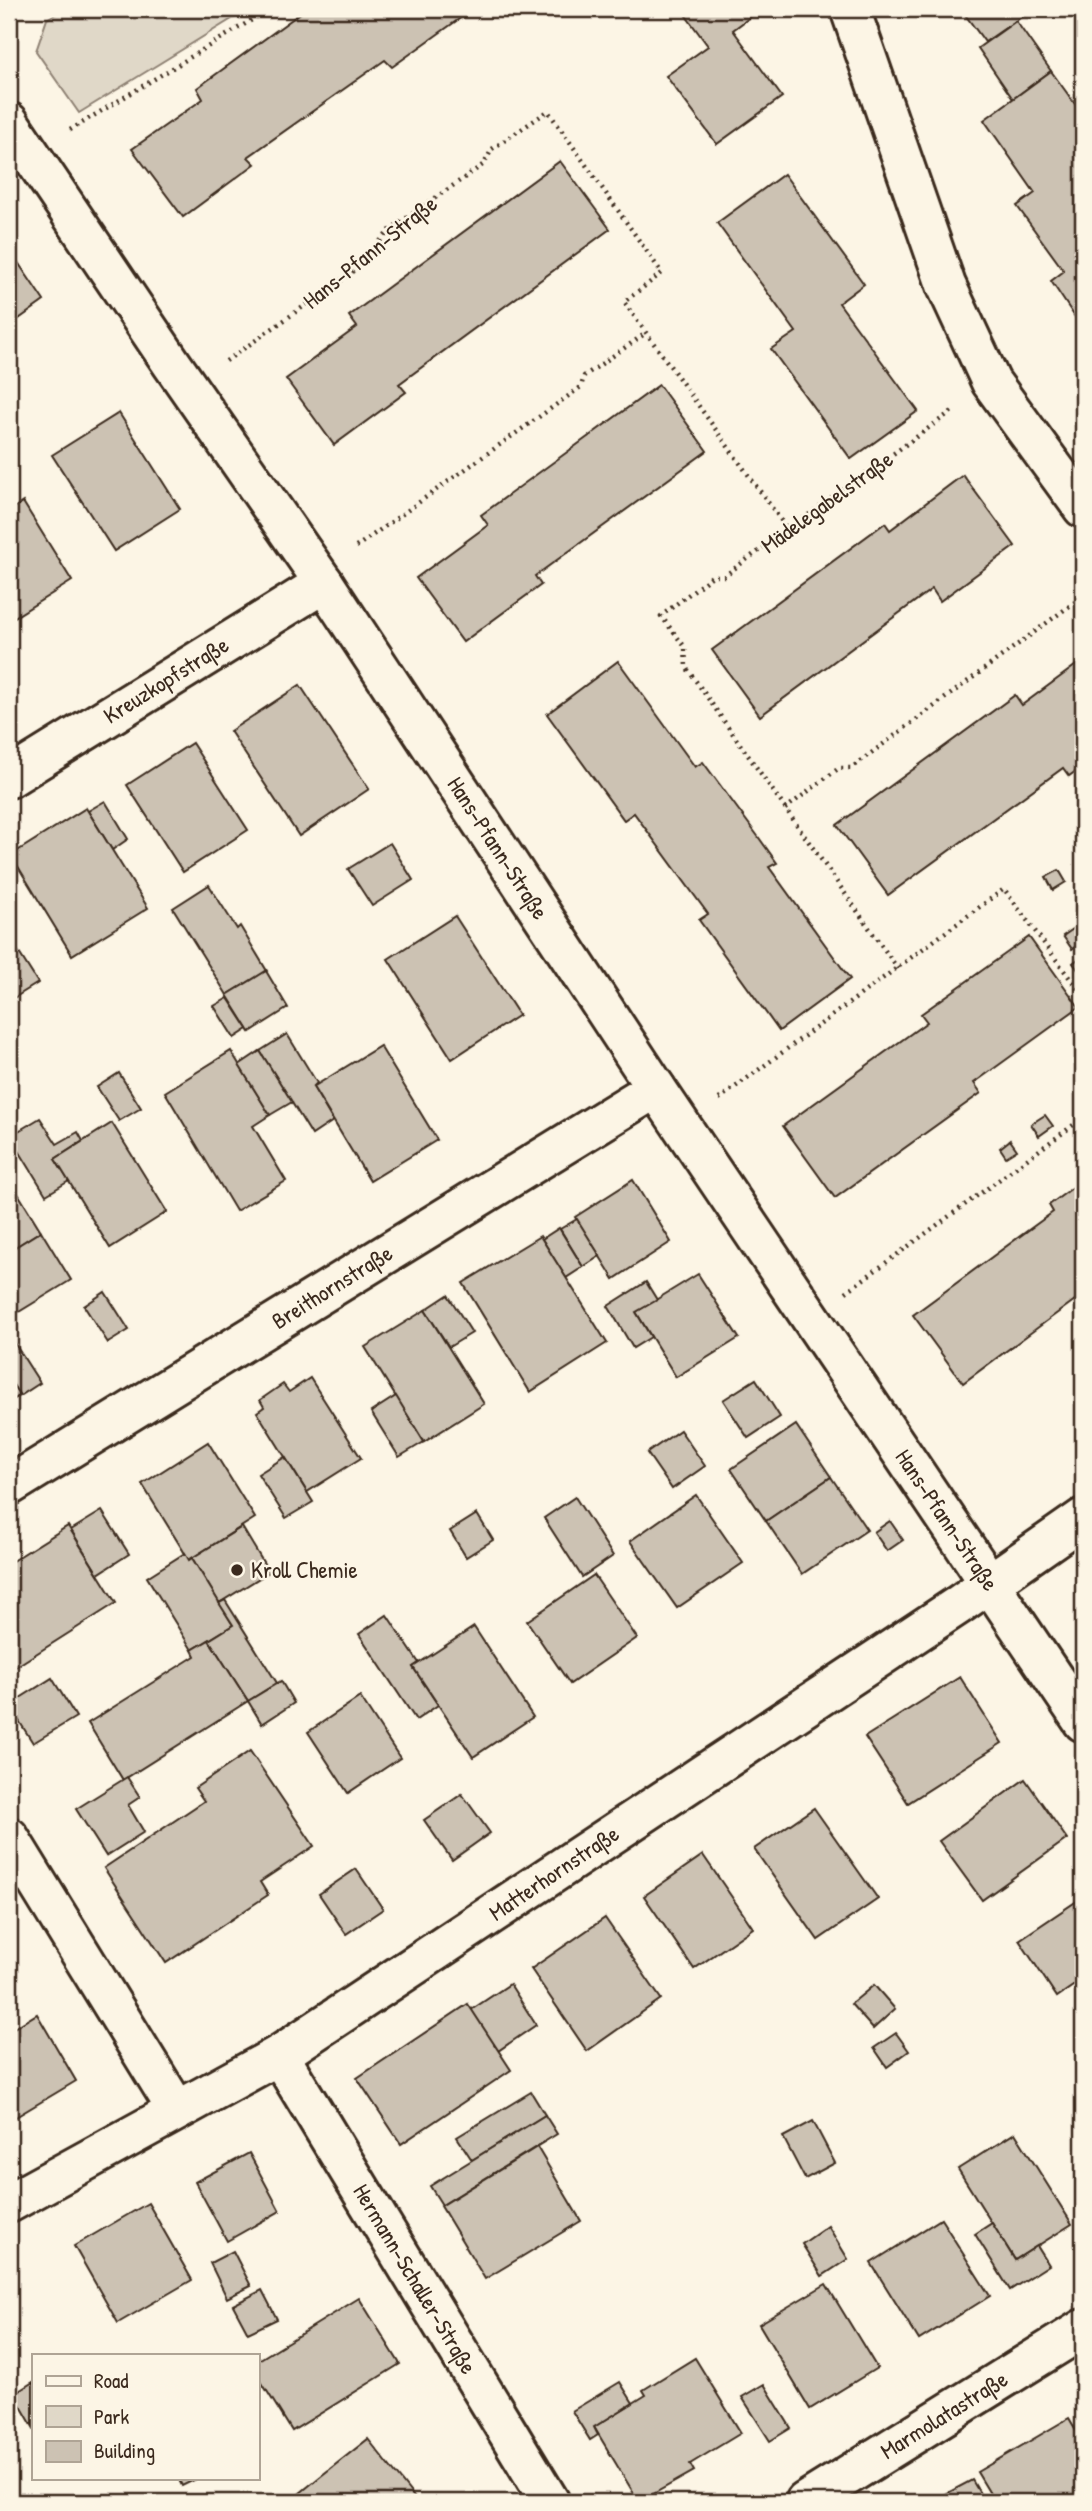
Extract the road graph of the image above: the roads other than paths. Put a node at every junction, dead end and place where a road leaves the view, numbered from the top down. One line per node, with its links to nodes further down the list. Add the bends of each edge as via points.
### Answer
1 (850, 9): 3 (street, via 946,285 991,382)
2 (9, 122): 4 (street, Hans-Pfann-Straße)
3 (1083, 508)
4 (320, 576): 5 (street, Kreuzkopfstraße); 6 (street, Hans-Pfann-Straße)
5 (9, 778)
6 (656, 1088): 7 (street, Breithornstraße); 9 (street, Hans-Pfann-Straße)
7 (9, 1486)
8 (1083, 1518): 9 (street, Matterhornstraße)
9 (990, 1584): 10 (street, Hans-Pfann-Straße); 12 (street, Matterhornstraße)
10 (1083, 1722)
11 (9, 1837): 13 (street)
12 (279, 2056): 13 (street, Matterhornstraße); 16 (street, Hermann-Schaller-Straße)
13 (177, 2110): 14 (street, Matterhornstraße)
14 (9, 2203)
15 (1083, 2329): 17 (street, Marmolatastraße)
16 (550, 2502)
17 (805, 2502)

